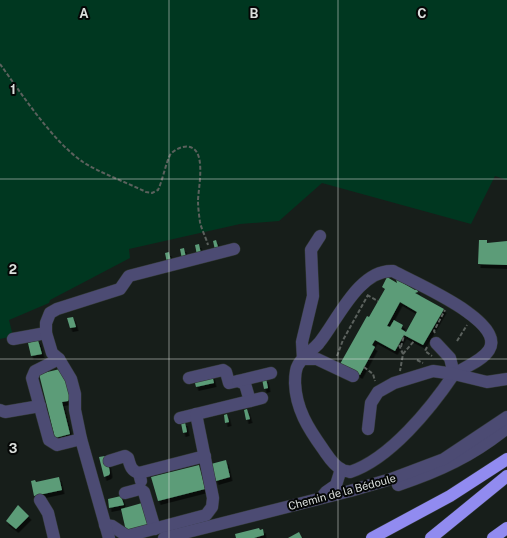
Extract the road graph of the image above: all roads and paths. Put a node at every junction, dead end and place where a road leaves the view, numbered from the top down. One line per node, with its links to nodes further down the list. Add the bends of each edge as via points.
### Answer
1 (0, 64): 2 (path, via 34,110 65,146 83,162 146,192 158,190 170,154 184,146 192,149 199,157 201,169 198,201 200,224)
2 (205, 232)
3 (320, 236): 14 (street, via 311,250 313,296 302,342)
4 (234, 249): 7 (street, via 129,276 120,290 50,313)
5 (368, 295): 16 (path, via 343,340)
6 (474, 316): 11 (path); 14 (street, via 392,271 384,271 358,289 345,303 319,343); 19 (street, via 484,324 492,342 489,350 480,359)
7 (46, 333): 9 (street); 15 (street, via 52,353)
8 (404, 335): 13 (path, via 400,346)
9 (13, 339)
10 (414, 341): 13 (path)
11 (457, 341)
12 (436, 343): 19 (street, via 450,358)
13 (403, 354): 24 (path)
14 (303, 359): 20 (street, via 317,359); 39 (street, via 298,364 295,374 296,393 302,416 331,460)
15 (59, 360): 29 (street, via 35,370 32,378); 35 (street, via 71,379)
16 (336, 360)
17 (364, 366): 25 (path, via 374,374)
18 (271, 373): 23 (street)
19 (454, 374): 22 (street, via 487,382); 24 (street, via 433,371); 39 (street, via 430,408 402,437 355,470 350,472)
20 (353, 376)
21 (189, 378): 23 (street, via 223,370 229,383)
22 (507, 379)
23 (238, 381): 27 (street, via 245,384)
24 (397, 382): 25 (street)
25 (378, 392): 34 (street, via 371,403)
26 (262, 398): 27 (street)
27 (250, 401): 30 (street)
28 (0, 406): 29 (street, via 5,412)
29 (40, 406): 35 (street, via 49,440 58,445)
30 (196, 414): 32 (street); 36 (street)
31 (507, 417): 45 (street, Chemin de la Bédoule, via 444,459)
32 (180, 418)
33 (507, 428): 45 (street, Chemin de la Bédoule, via 465,457 433,474)
34 (368, 429)
35 (81, 439): 46 (street)
36 (205, 456): 40 (street); 48 (street, via 214,498 212,507 206,515)
37 (507, 459): 53 (highway, via 450,496)
38 (109, 461): 40 (street, via 125,456 134,472)
39 (341, 469): 45 (street, via 336,485 326,492)
40 (139, 473): 43 (street)
41 (507, 476): 54 (highway)
42 (125, 492): 43 (street, via 140,489)
43 (144, 492): 48 (street)
44 (40, 500): 50 (street, via 48,513)
45 (321, 503): 49 (street, Chemin de la Bédoule)
46 (105, 525): 48 (street, via 112,526 127,536); 51 (street)
47 (507, 528): 55 (highway)
48 (155, 530)
49 (193, 536): 52 (street, Chemin de la Bédoule)
50 (54, 538)
51 (109, 538)
52 (164, 538)
53 (372, 538)
54 (431, 538)
55 (493, 538)

